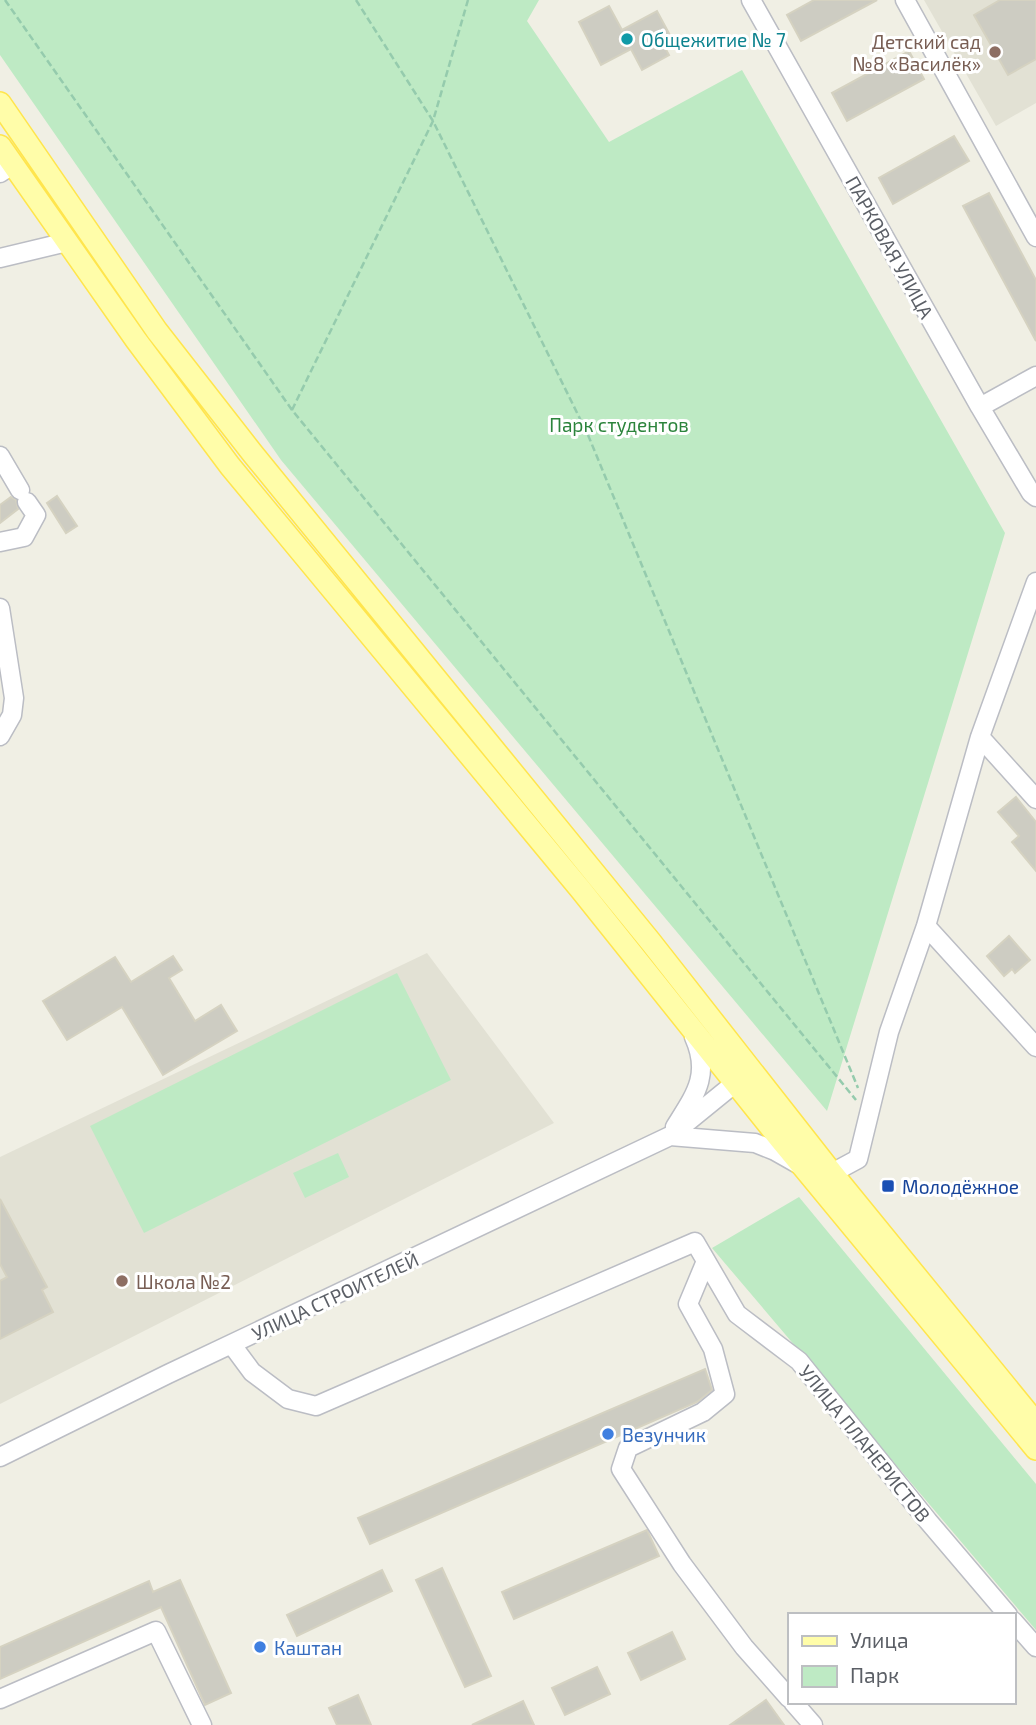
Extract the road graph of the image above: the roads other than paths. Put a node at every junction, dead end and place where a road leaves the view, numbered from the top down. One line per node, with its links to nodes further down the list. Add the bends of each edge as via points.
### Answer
1 (751, 0): 10 (street, ПАРКОВАЯ УЛИЦА)
2 (905, 0): 6 (street)
3 (0, 103): 22 (main road, via 157,331 650,941)
4 (0, 146): 5 (main road)
5 (6, 169): 7 (main road)
6 (1036, 237)
7 (67, 242): 8 (street); 20 (main road, via 230,466)
8 (0, 258)
9 (1036, 376): 10 (street)
10 (980, 407): 12 (street, ПАРКОВАЯ УЛИЦА)
11 (0, 456): 13 (street, via 36,515 24,537)
12 (1034, 495)
13 (0, 542)
14 (1036, 582): 17 (street)
15 (0, 608): 16 (street, via 14,698 12,715)
16 (0, 736)
17 (979, 737): 18 (street); 19 (street)
18 (1036, 799)
19 (926, 926): 21 (street); 25 (street, via 889,1032 858,1159)
20 (688, 1023): 22 (main road); 23 (street, via 701,1052 702,1077)
21 (1036, 1047)
22 (743, 1076): 23 (street, УЛИЦА СТРОИТЕЛЕЙ); 24 (main road); 25 (main road)
23 (670, 1136): 24 (street, via 755,1143); 27 (street, УЛИЦА СТРОИТЕЛЕЙ)
24 (803, 1168): 29 (main road)
25 (832, 1173): 28 (main road)
26 (706, 1261): 27 (street, УЛИЦА ПЛАНЕРИСТОВ, via 695,1242 316,1406 288,1399 252,1372); 31 (street, УЛИЦА ПЛАНЕРИСТОВ, via 737,1314 799,1361); 34 (street, via 688,1304 713,1349 725,1394 703,1412 628,1448 621,1469 690,1575)
27 (232, 1345): 30 (street, УЛИЦА СТРОИТЕЛЕЙ)
28 (1036, 1423)
29 (1036, 1449)
30 (0, 1457)
31 (1006, 1613)
32 (1015, 1623): 33 (street)
33 (1036, 1647)
34 (788, 1697)
35 (0, 1699): 37 (street, via 156,1631)
36 (795, 1704): 38 (street)
37 (202, 1725)
38 (813, 1725)

